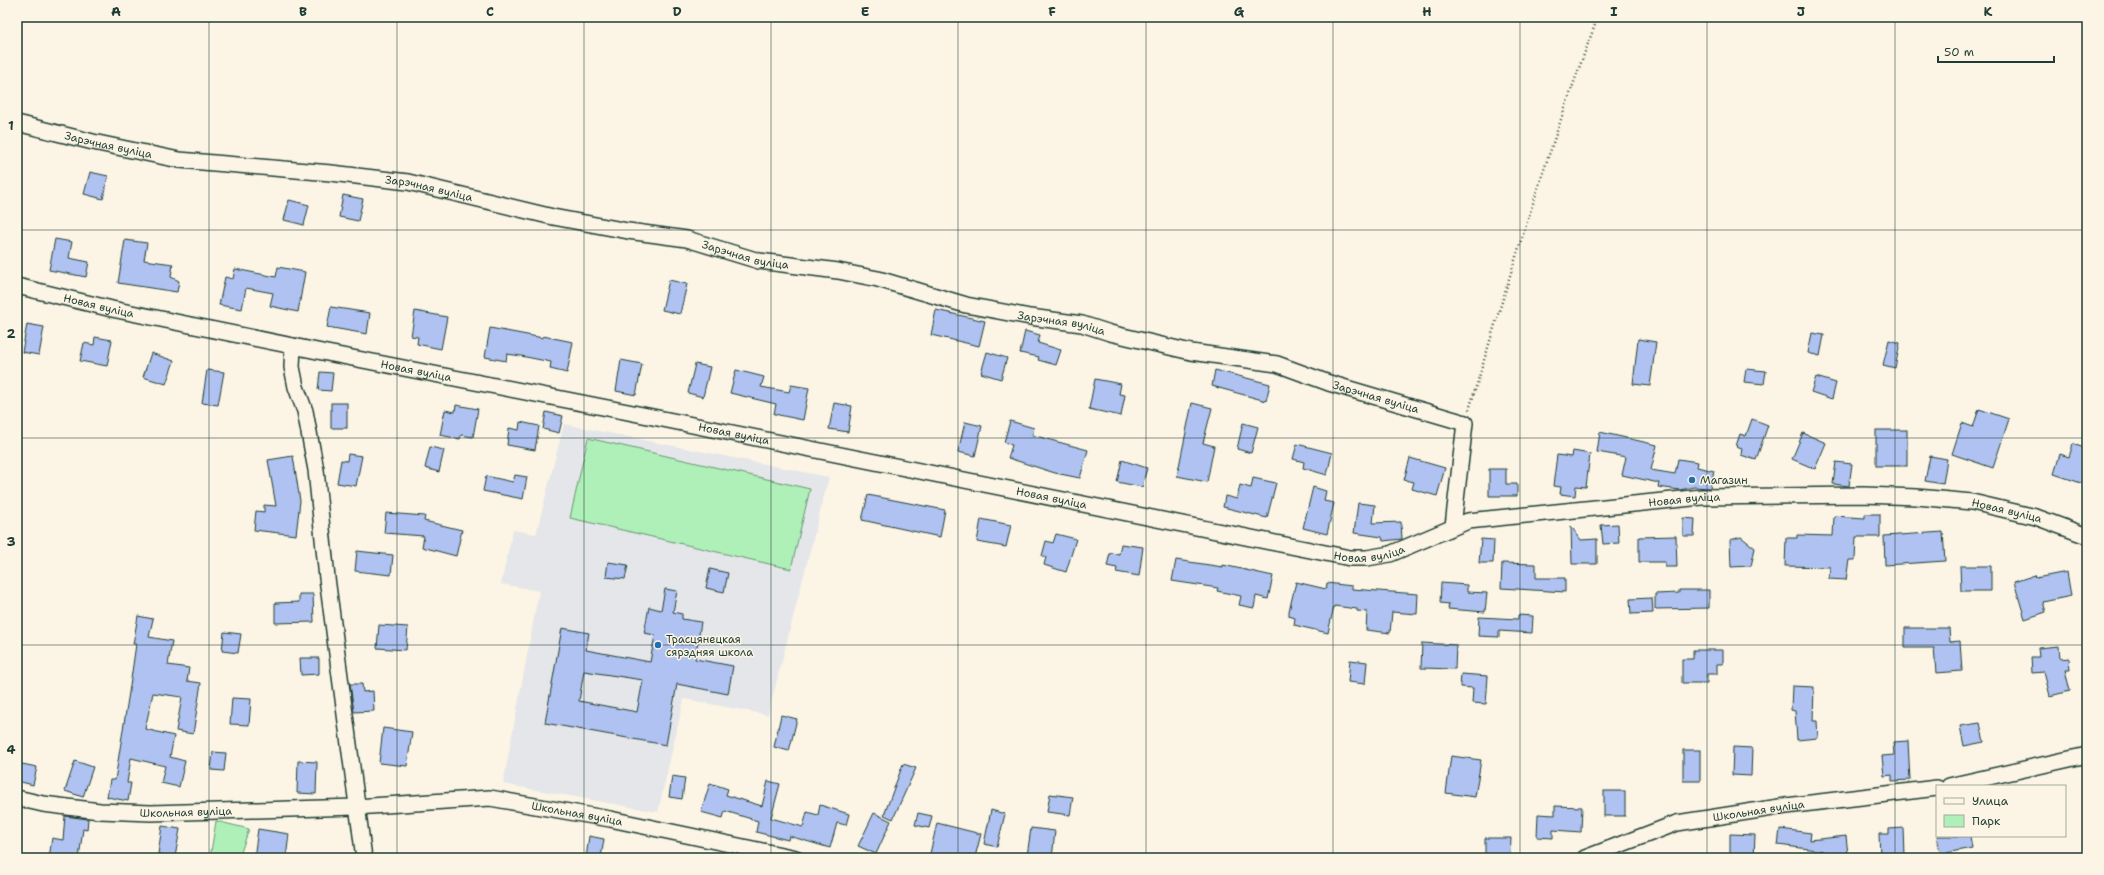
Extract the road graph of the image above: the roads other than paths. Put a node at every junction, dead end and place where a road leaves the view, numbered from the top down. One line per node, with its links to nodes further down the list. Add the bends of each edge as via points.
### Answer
1 (17, 123): 4 (street, Зарэчная вуліца, via 179,160 408,182 553,217 688,239 759,261 878,279 966,305 1082,324 1191,352 1277,364 1329,383 1465,423)
2 (17, 286): 3 (street, Новая вуліца, via 112,309)
3 (293, 346): 4 (street, Новая вуліца, via 1350,558 1390,554); 10 (street, via 292,368 296,387 306,411 316,470)
4 (1453, 526): 5 (street, Новая вуліца, via 1482,518 1702,497 1864,495 1972,502 2036,517)
5 (2087, 536)
6 (2087, 755): 7 (street)
7 (1953, 785)
8 (1936, 788): 13 (street, Школьная вуліца, via 1786,806 1677,823)
9 (17, 798): 10 (street, Школьная вуліца, via 42,804 100,811 151,813)
10 (356, 807): 11 (street); 12 (street, Школьная вуліца, via 490,798 610,819)
11 (364, 858)
12 (796, 858)
13 (1585, 858)

